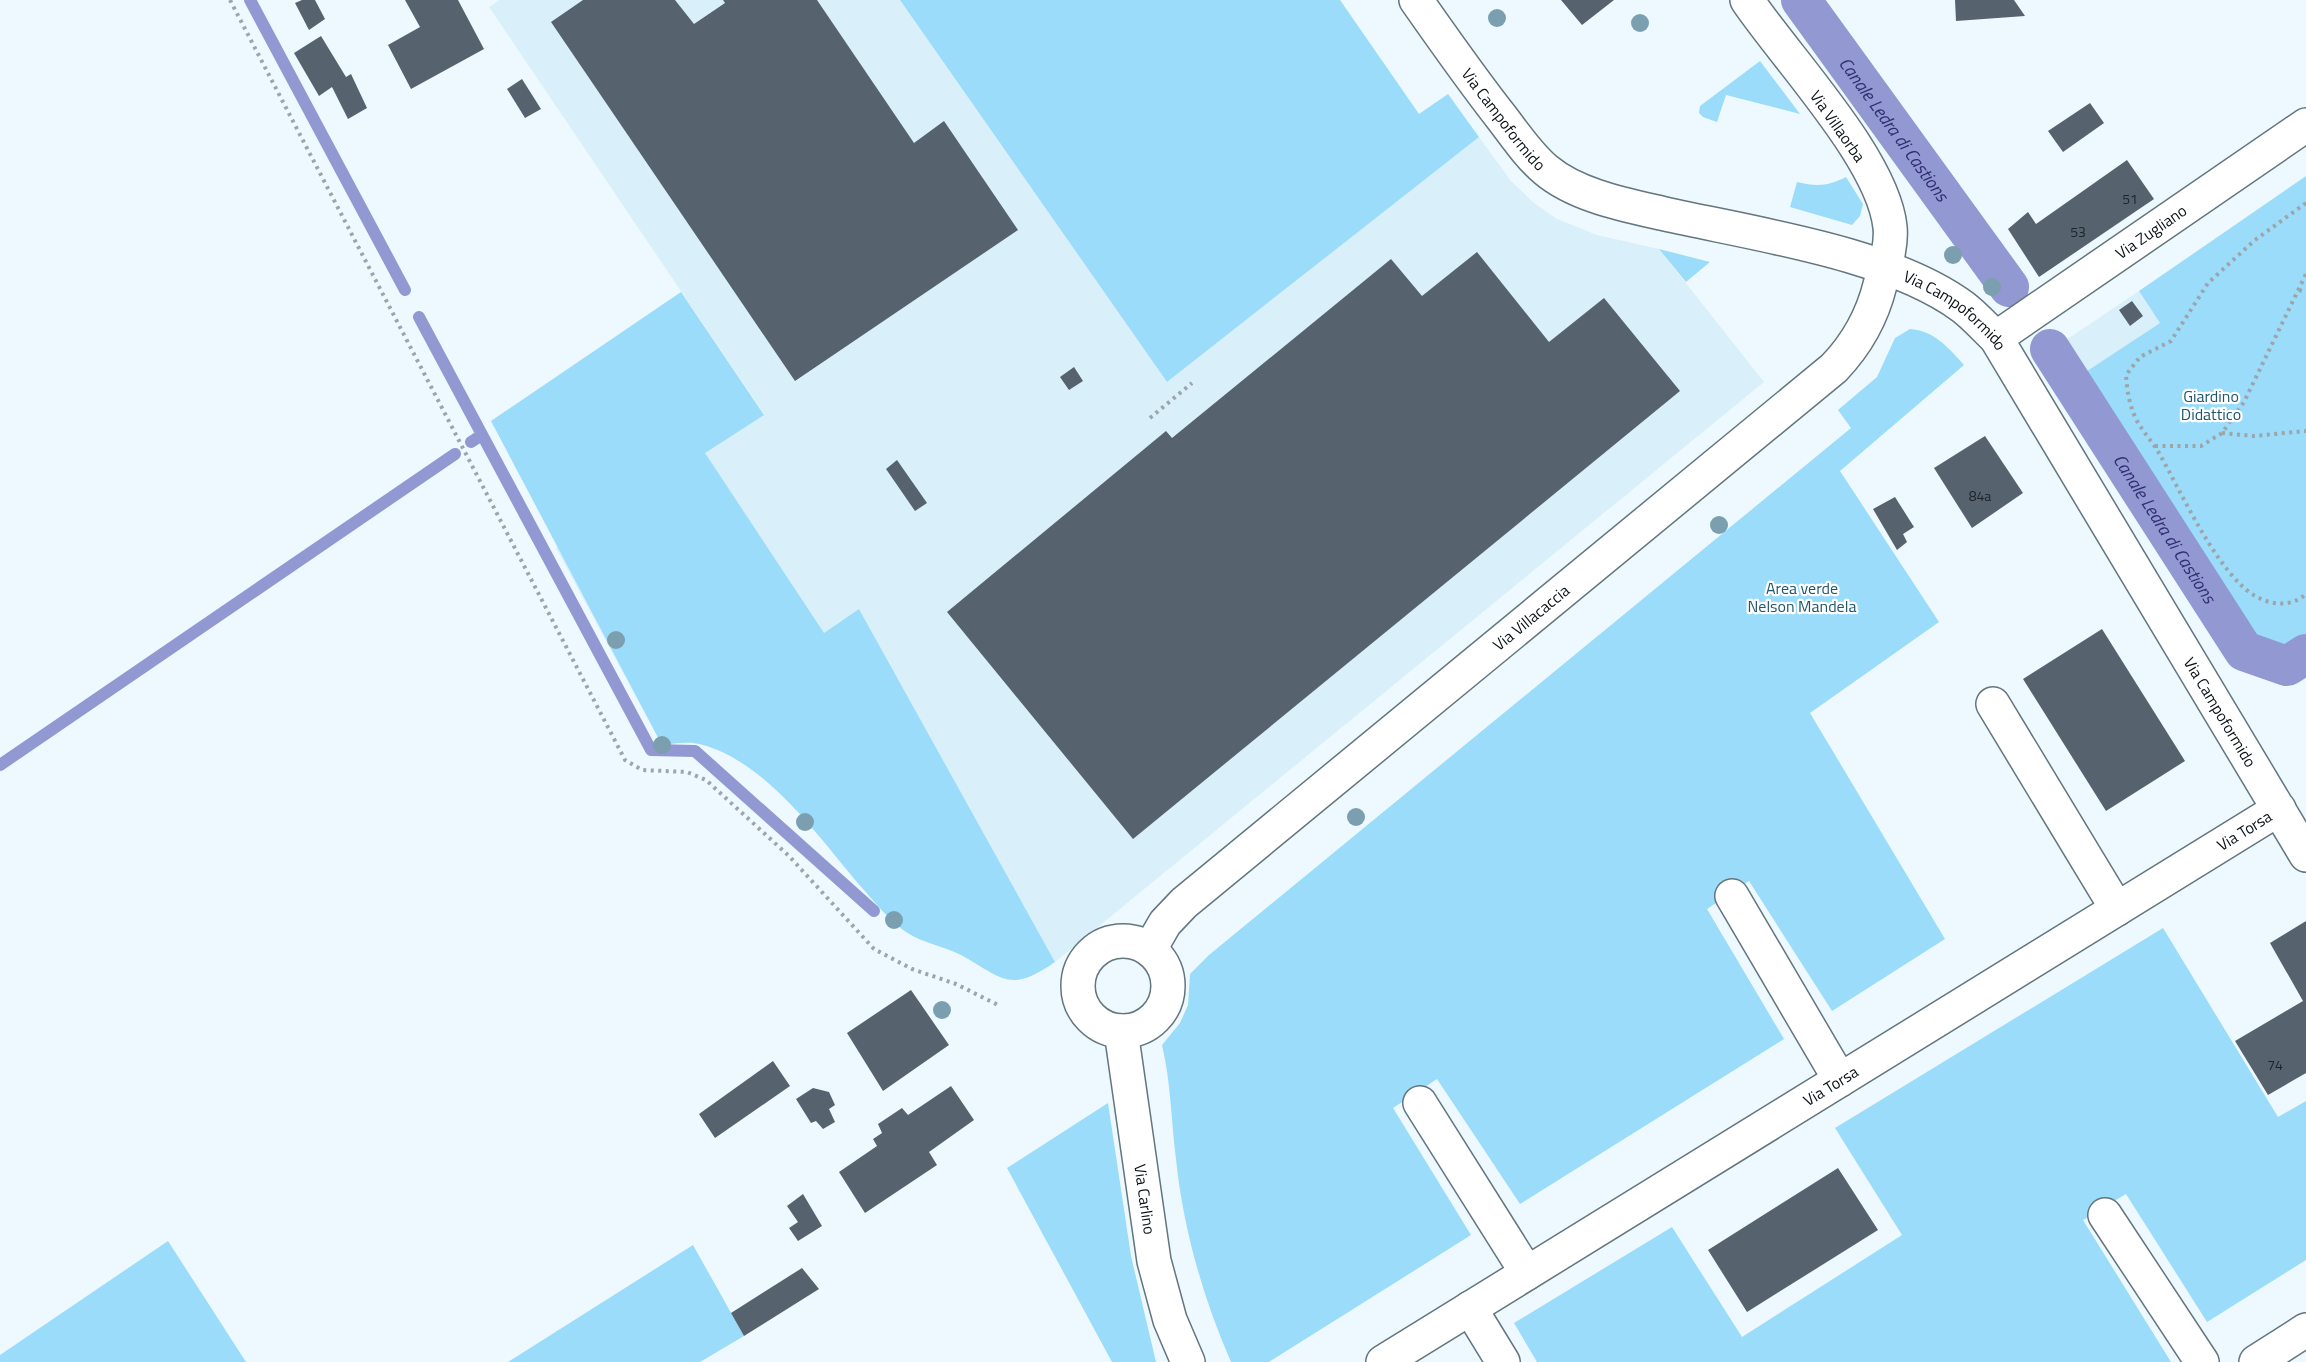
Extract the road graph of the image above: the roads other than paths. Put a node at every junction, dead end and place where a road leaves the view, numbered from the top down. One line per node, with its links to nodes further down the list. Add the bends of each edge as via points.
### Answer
1 (1416, 0): 4 (street, Via Campoformido, via 1518,139 1546,170 1576,188 1630,206)
2 (1747, 0): 4 (street, Via Villaorba, via 1875,178 1890,227)
3 (2306, 125): 5 (street, Via Zugliano)
4 (1885, 268): 5 (street, Via Campoformido, via 1962,306); 11 (street, Via Villacaccia, via 1861,335 1834,368 1184,903 1165,923)
5 (1996, 338): 7 (street, Via Campoformido)
6 (1993, 704): 10 (street)
7 (2279, 809): 8 (street, Via Campoformido); 10 (street, Via Torsa)
8 (2306, 855)
9 (1732, 896): 13 (street)
10 (2116, 909): 13 (street, Via Torsa)
11 (1150, 949): 12 (street, via 1166,973 1166,1001 1148,1023 1135,1030); 12 (street, via 1137,942 1107,943 1094,951 1078,975 1080,1002 1087,1014 1108,1029)
12 (1121, 1031): 19 (street, Via Carlino, via 1154,1261 1170,1320)
13 (1840, 1080): 16 (street, Via Torsa)
14 (1420, 1103): 16 (street)
15 (2105, 1215): 22 (street)
16 (1527, 1273): 17 (street, Via Torsa)
17 (1470, 1308): 20 (street, Via Torsa); 21 (street)
18 (2306, 1329): 23 (street)
19 (1188, 1362)
20 (1383, 1362)
21 (1503, 1362)
22 (2202, 1362)
23 (2256, 1362)

